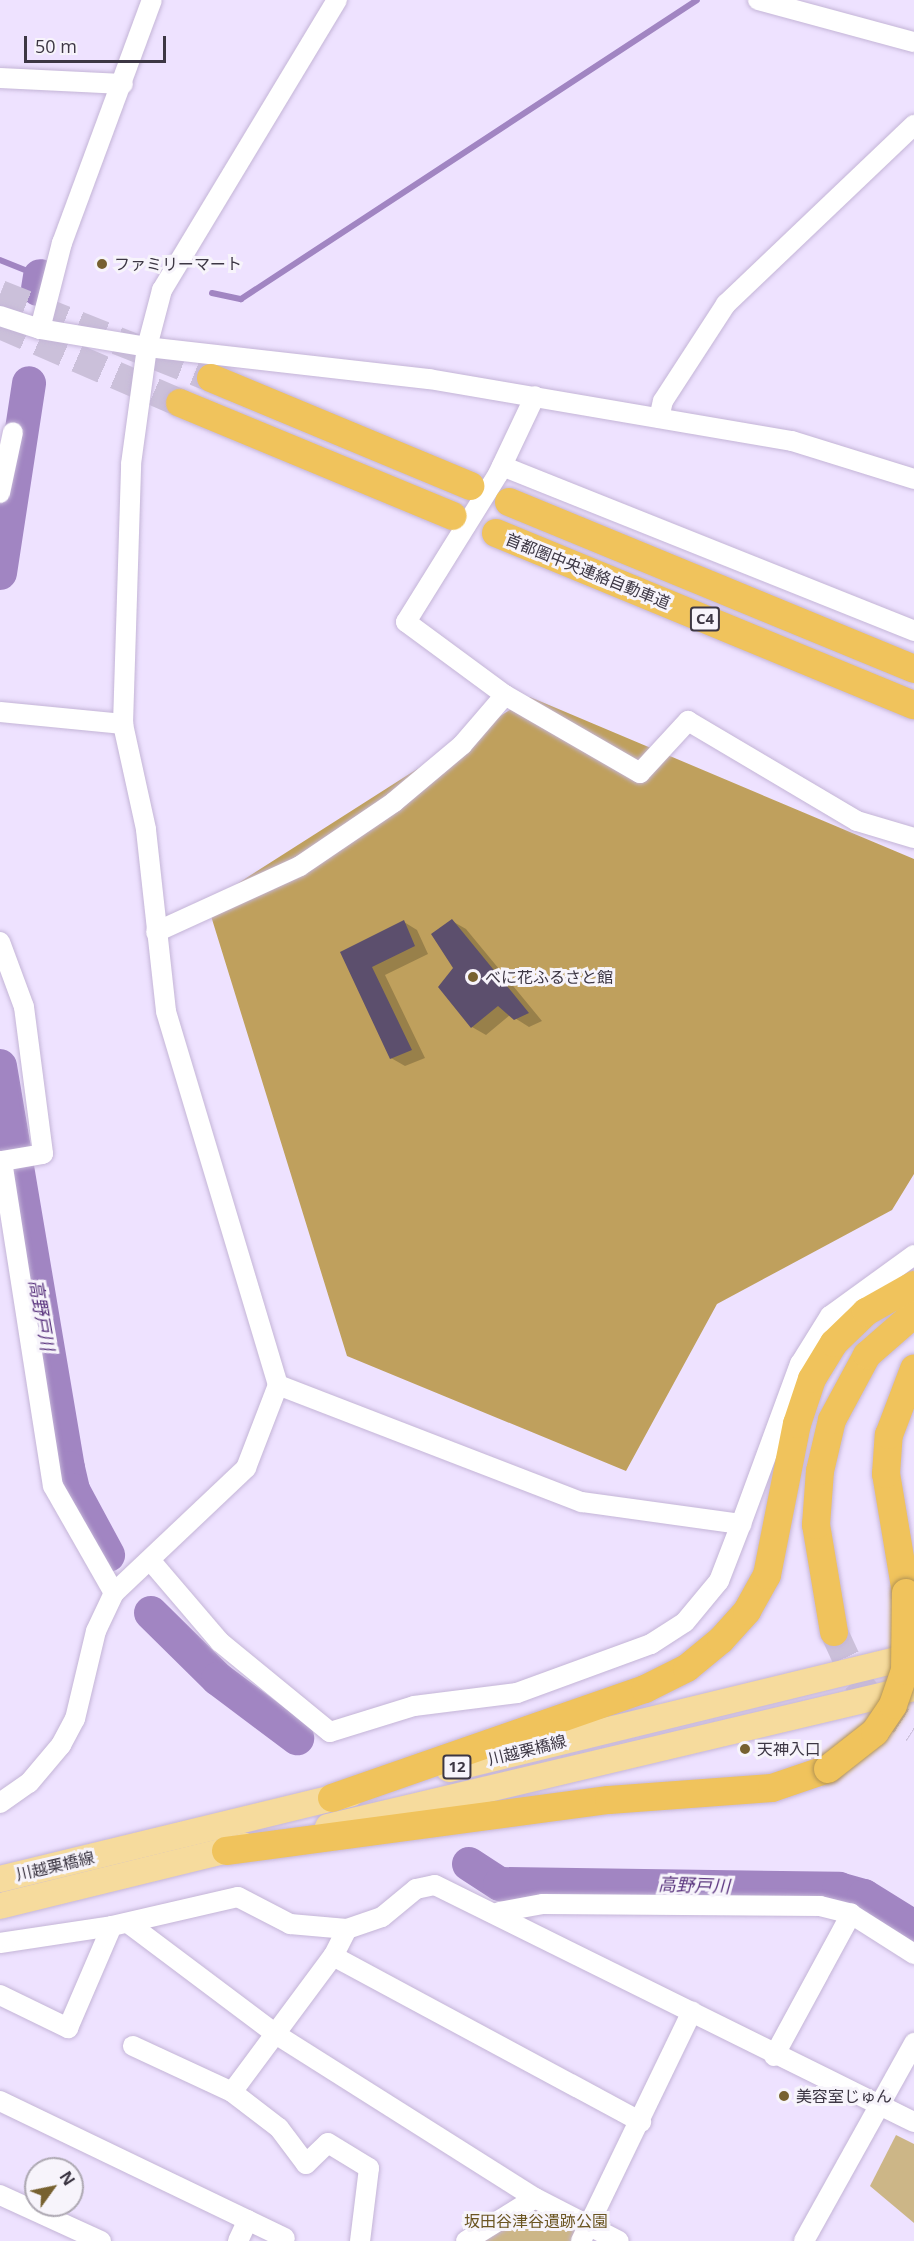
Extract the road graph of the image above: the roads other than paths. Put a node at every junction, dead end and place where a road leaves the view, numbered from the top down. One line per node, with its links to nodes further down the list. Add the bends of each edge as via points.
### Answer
1 (152, 0): 6 (street)
2 (337, 0): 10 (street, via 162,290)
3 (758, 0): 4 (street)
4 (914, 42)
5 (0, 78): 6 (street)
6 (123, 84): 9 (street, via 62,243)
7 (914, 125): 14 (street, via 726,304 663,401)
8 (0, 316): 9 (street)
9 (40, 329): 10 (street)
10 (147, 347): 12 (street); 30 (street, via 131,464)
11 (211, 378): 18 (highway)
12 (535, 396): 14 (street); 16 (street)
13 (180, 403): 21 (highway)
14 (659, 418): 17 (street, via 792,441)
15 (13, 432): 19 (street)
16 (502, 466): 23 (street); 26 (street, via 406,622)
17 (914, 479)
18 (470, 486)
19 (0, 493)
20 (509, 502): 25 (highway, 首都圏中央連絡自動車道 / C4)
21 (453, 516)
22 (496, 533): 24 (highway, 首都圏中央連絡自動車道 / C4)
23 (914, 631)
24 (808, 662): 27 (highway, 首都圏中央連絡自動車道 / C4); 29 (highway)
25 (914, 667)
26 (505, 695): 31 (street, via 640,773 688,722 857,821); 32 (street, via 462,745 366,821 300,866)
27 (914, 705)
28 (0, 712): 30 (street)
29 (914, 715)
30 (123, 724): 32 (street, via 146,829)
31 (914, 838)
32 (156, 932): 38 (street, via 166,1011 197,1129 260,1311)
33 (0, 942): 41 (street, via 24,1007 43,1154 2,1161 53,1486)
34 (914, 1256): 39 (street, via 830,1316 800,1364)
35 (914, 1285): 45 (highway, via 866,1312 834,1343 812,1379 796,1424 767,1575 747,1611 721,1640 687,1668 645,1689)
36 (914, 1314): 42 (highway, via 867,1355 832,1420 820,1471 816,1525)
37 (914, 1368): 47 (highway, bridge, via 889,1434 886,1474 906,1593 904,1671 893,1705 875,1732 828,1769 772,1788 609,1800)
38 (278, 1385): 39 (street, via 582,1502); 40 (street, via 246,1468)
39 (741, 1524): 40 (street, via 719,1581 685,1623 651,1644 517,1693 414,1706 330,1732 220,1641)
40 (150, 1560): 41 (street)
41 (114, 1593): 46 (street, via 96,1631 75,1719 62,1745 29,1784)
42 (834, 1632)
43 (914, 1656): 45 (main road, 川越栗橋線 / 12)
44 (914, 1688): 47 (main road, 川越栗橋線 / 12)
45 (332, 1797): 48 (main road, 川越栗橋線 / 12)
46 (0, 1803)
47 (226, 1851): 49 (main road, 川越栗橋線 / 12)
48 (0, 1879)
49 (0, 1906)
50 (499, 1912): 51 (street, via 554,1904 820,1906); 53 (street, via 435,1885 416,1889 382,1917); 58 (street)
51 (851, 1914): 55 (street); 62 (street)
52 (120, 1924): 53 (street, via 238,1897 290,1924); 54 (street); 57 (street, via 68,2028); 59 (street)
53 (348, 1929): 56 (street)
54 (0, 1943)
55 (914, 1954)
56 (333, 1956): 59 (street); 66 (street)
57 (0, 1995)
58 (692, 2011): 62 (street); 66 (street)
59 (277, 2035): 63 (street); 69 (street)
60 (914, 2043): 65 (street)
61 (133, 2046): 63 (street)
62 (774, 2056): 65 (street)
63 (232, 2092): 75 (street, via 279,2128 306,2164 328,2143 369,2169)
64 (0, 2101): 70 (street)
65 (880, 2105): 67 (street); 78 (street)
66 (641, 2122): 71 (street)
67 (914, 2122)
68 (0, 2195): 73 (street)
69 (535, 2198): 71 (street); 76 (street)
70 (248, 2220): 72 (street); 74 (street)
71 (585, 2233): 77 (street)
72 (287, 2240)
73 (101, 2241)
74 (238, 2241)
75 (360, 2241)
76 (466, 2241)
77 (619, 2241)
78 (804, 2241)

